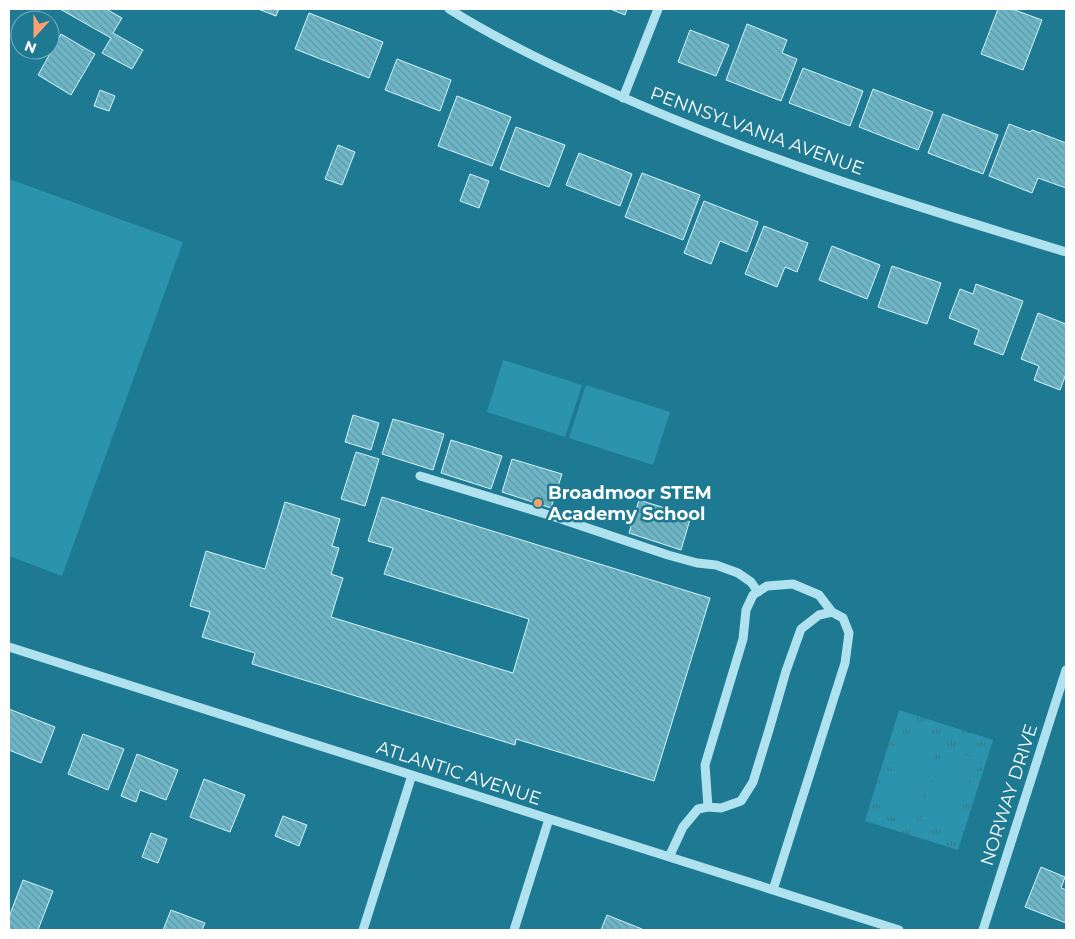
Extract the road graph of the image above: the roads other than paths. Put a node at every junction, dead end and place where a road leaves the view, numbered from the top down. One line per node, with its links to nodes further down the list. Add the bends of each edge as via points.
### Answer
1 (449, 9): 3 (street, PENNSYLVANIA AVENUE, via 548,64)
2 (658, 9): 3 (street)
3 (623, 98): 4 (street, PENNSYLVANIA AVENUE, via 705,133 801,168)
4 (1066, 252)
5 (420, 476): 6 (street, via 668,555 716,565 738,573)
6 (758, 592): 7 (street, via 767,586 793,584 819,595); 11 (street, via 746,610 743,639 705,765)
7 (832, 612): 11 (street, via 820,615 801,629 753,782 740,801 721,808); 14 (street, via 843,618 849,632 845,663)
8 (9, 647): 10 (street, ATLANTIC AVENUE)
9 (1066, 670): 18 (street, NORWAY DRIVE)
10 (412, 775): 12 (street, ATLANTIC AVENUE); 15 (street)
11 (708, 807): 13 (street, via 698,809 683,827)
12 (549, 819): 13 (street, ATLANTIC AVENUE); 16 (street)
13 (669, 857): 14 (street, ATLANTIC AVENUE)
14 (773, 890): 17 (street, ATLANTIC AVENUE)
15 (363, 930)
16 (514, 930)
17 (898, 930)
18 (983, 930)

